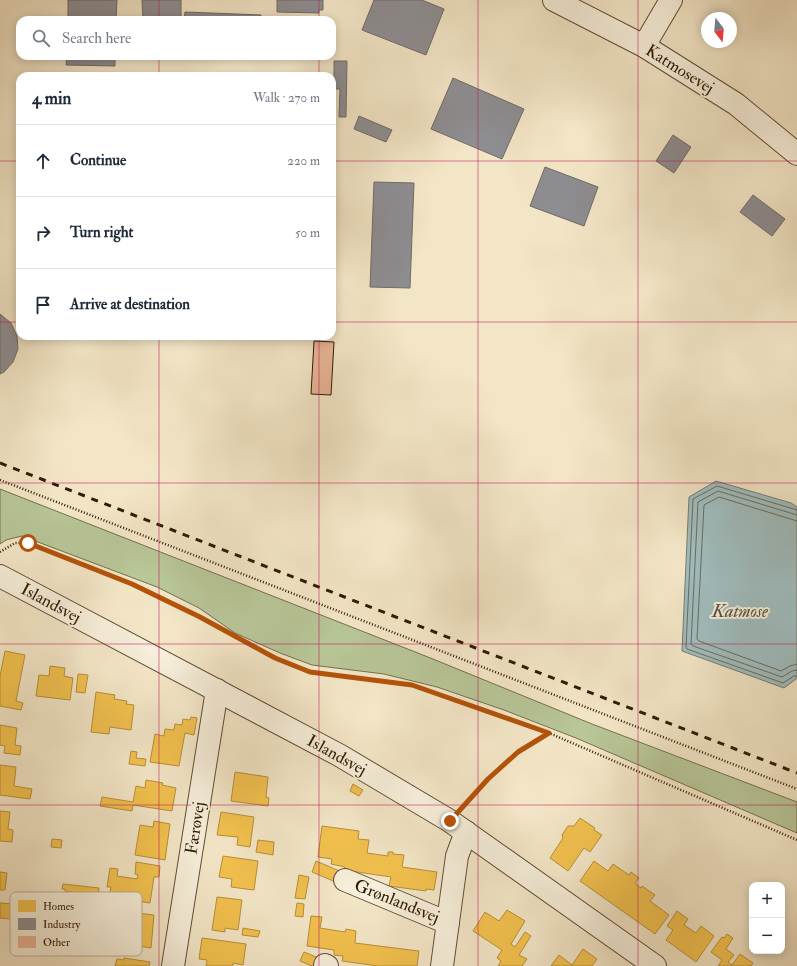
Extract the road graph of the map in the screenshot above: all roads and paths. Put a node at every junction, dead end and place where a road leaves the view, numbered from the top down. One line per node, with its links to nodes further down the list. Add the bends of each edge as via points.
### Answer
1 (554, 0): 3 (street, Katmosevej)
2 (671, 0): 3 (street)
3 (644, 46): 4 (street, Katmosevej, via 736,104)
4 (797, 154)
5 (0, 480): 10 (path)
6 (0, 552): 9 (path, via 15,543 28,543 132,584 275,658 310,672 412,685)
7 (0, 576): 8 (street, Islandsvej)
8 (217, 690): 11 (street, Islandsvej, via 338,755); 15 (street, Færøvej)
9 (549, 733): 11 (path, via 518,752 488,779); 12 (path)
10 (797, 789)
11 (458, 827): 14 (street, Grønlandsvej, via 457,856); 17 (street, Islandsvej)
12 (797, 840)
13 (345, 880): 14 (street, Grønlandsvej)
14 (448, 923): 16 (street, Grønlandsvej)
15 (173, 966)
16 (442, 966)
17 (655, 966)

